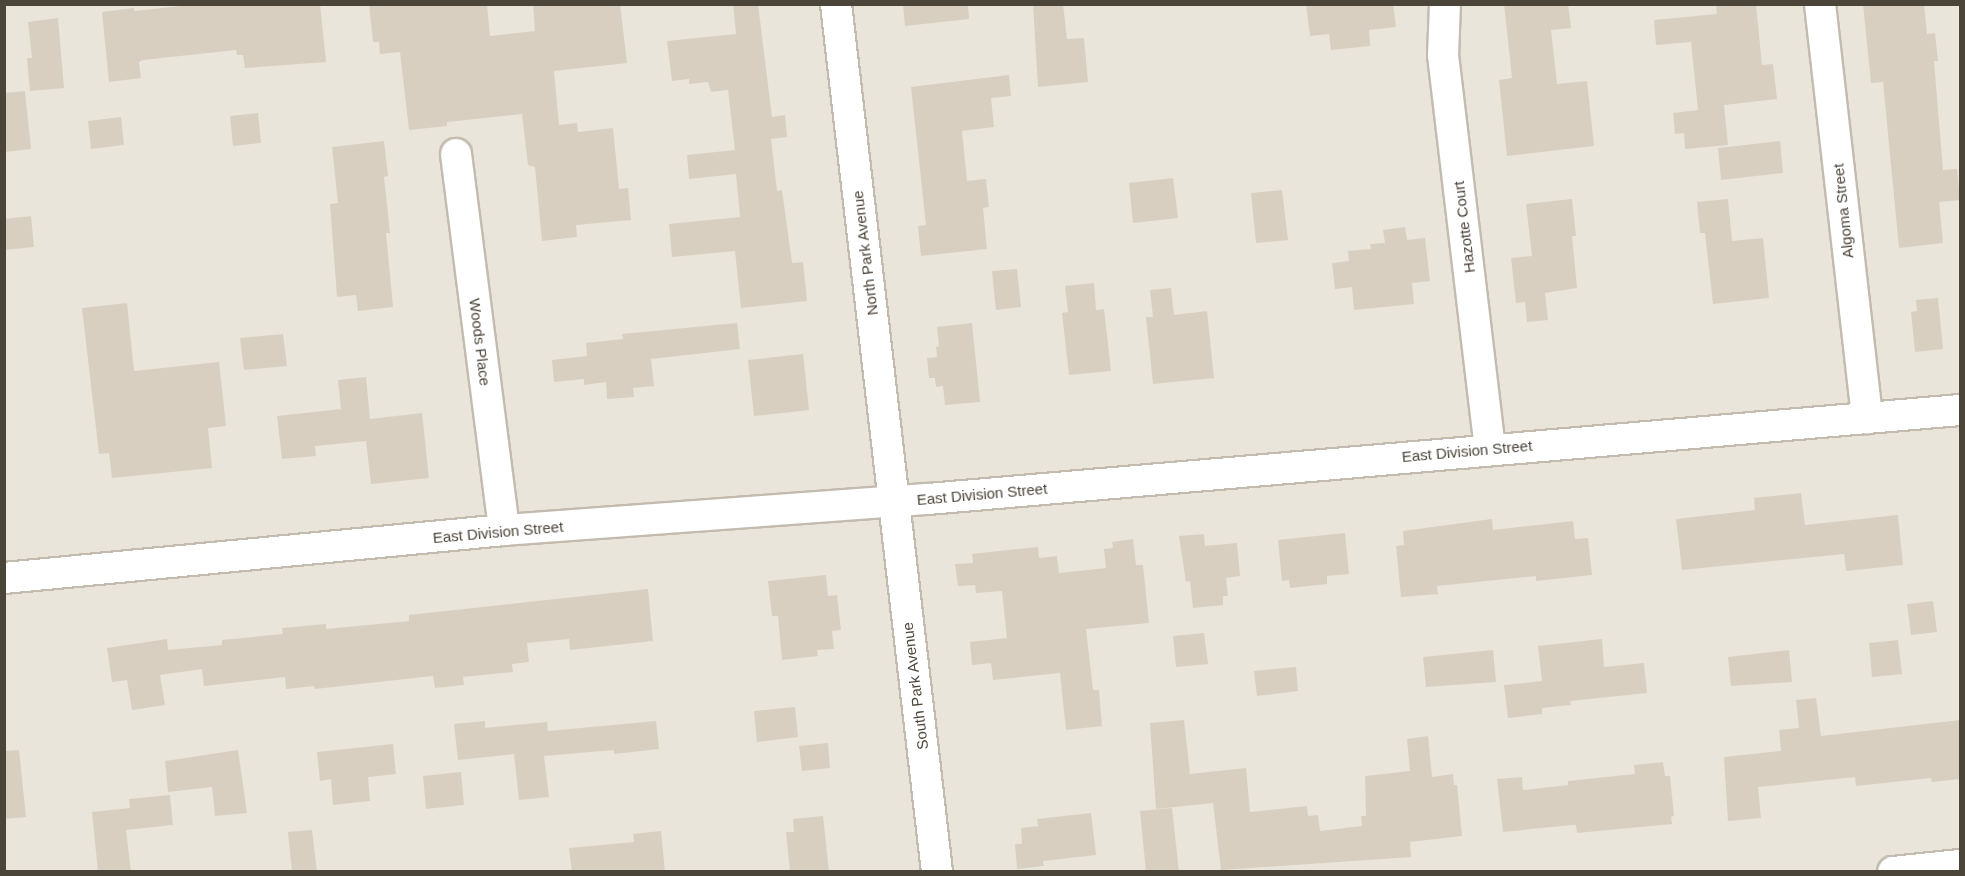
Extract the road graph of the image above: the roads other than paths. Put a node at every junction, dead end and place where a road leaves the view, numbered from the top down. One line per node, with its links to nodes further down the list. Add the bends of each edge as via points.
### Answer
1 (836, 4): 8 (street, North Park Avenue)
2 (1445, 4): 7 (street, Hazotte Court, via 1443,55)
3 (1820, 4): 6 (street, Algoma Street)
4 (456, 154): 9 (street, Woods Place)
5 (1960, 410): 6 (street, East Division Street)
6 (1867, 418): 7 (street, East Division Street)
7 (1490, 449): 8 (street, East Division Street)
8 (893, 501): 9 (street, East Division Street); 12 (street, South Park Avenue)
9 (504, 531): 10 (street, East Division Street)
10 (4, 578)
11 (1960, 865): 13 (street)
12 (937, 872)
13 (1893, 872)

